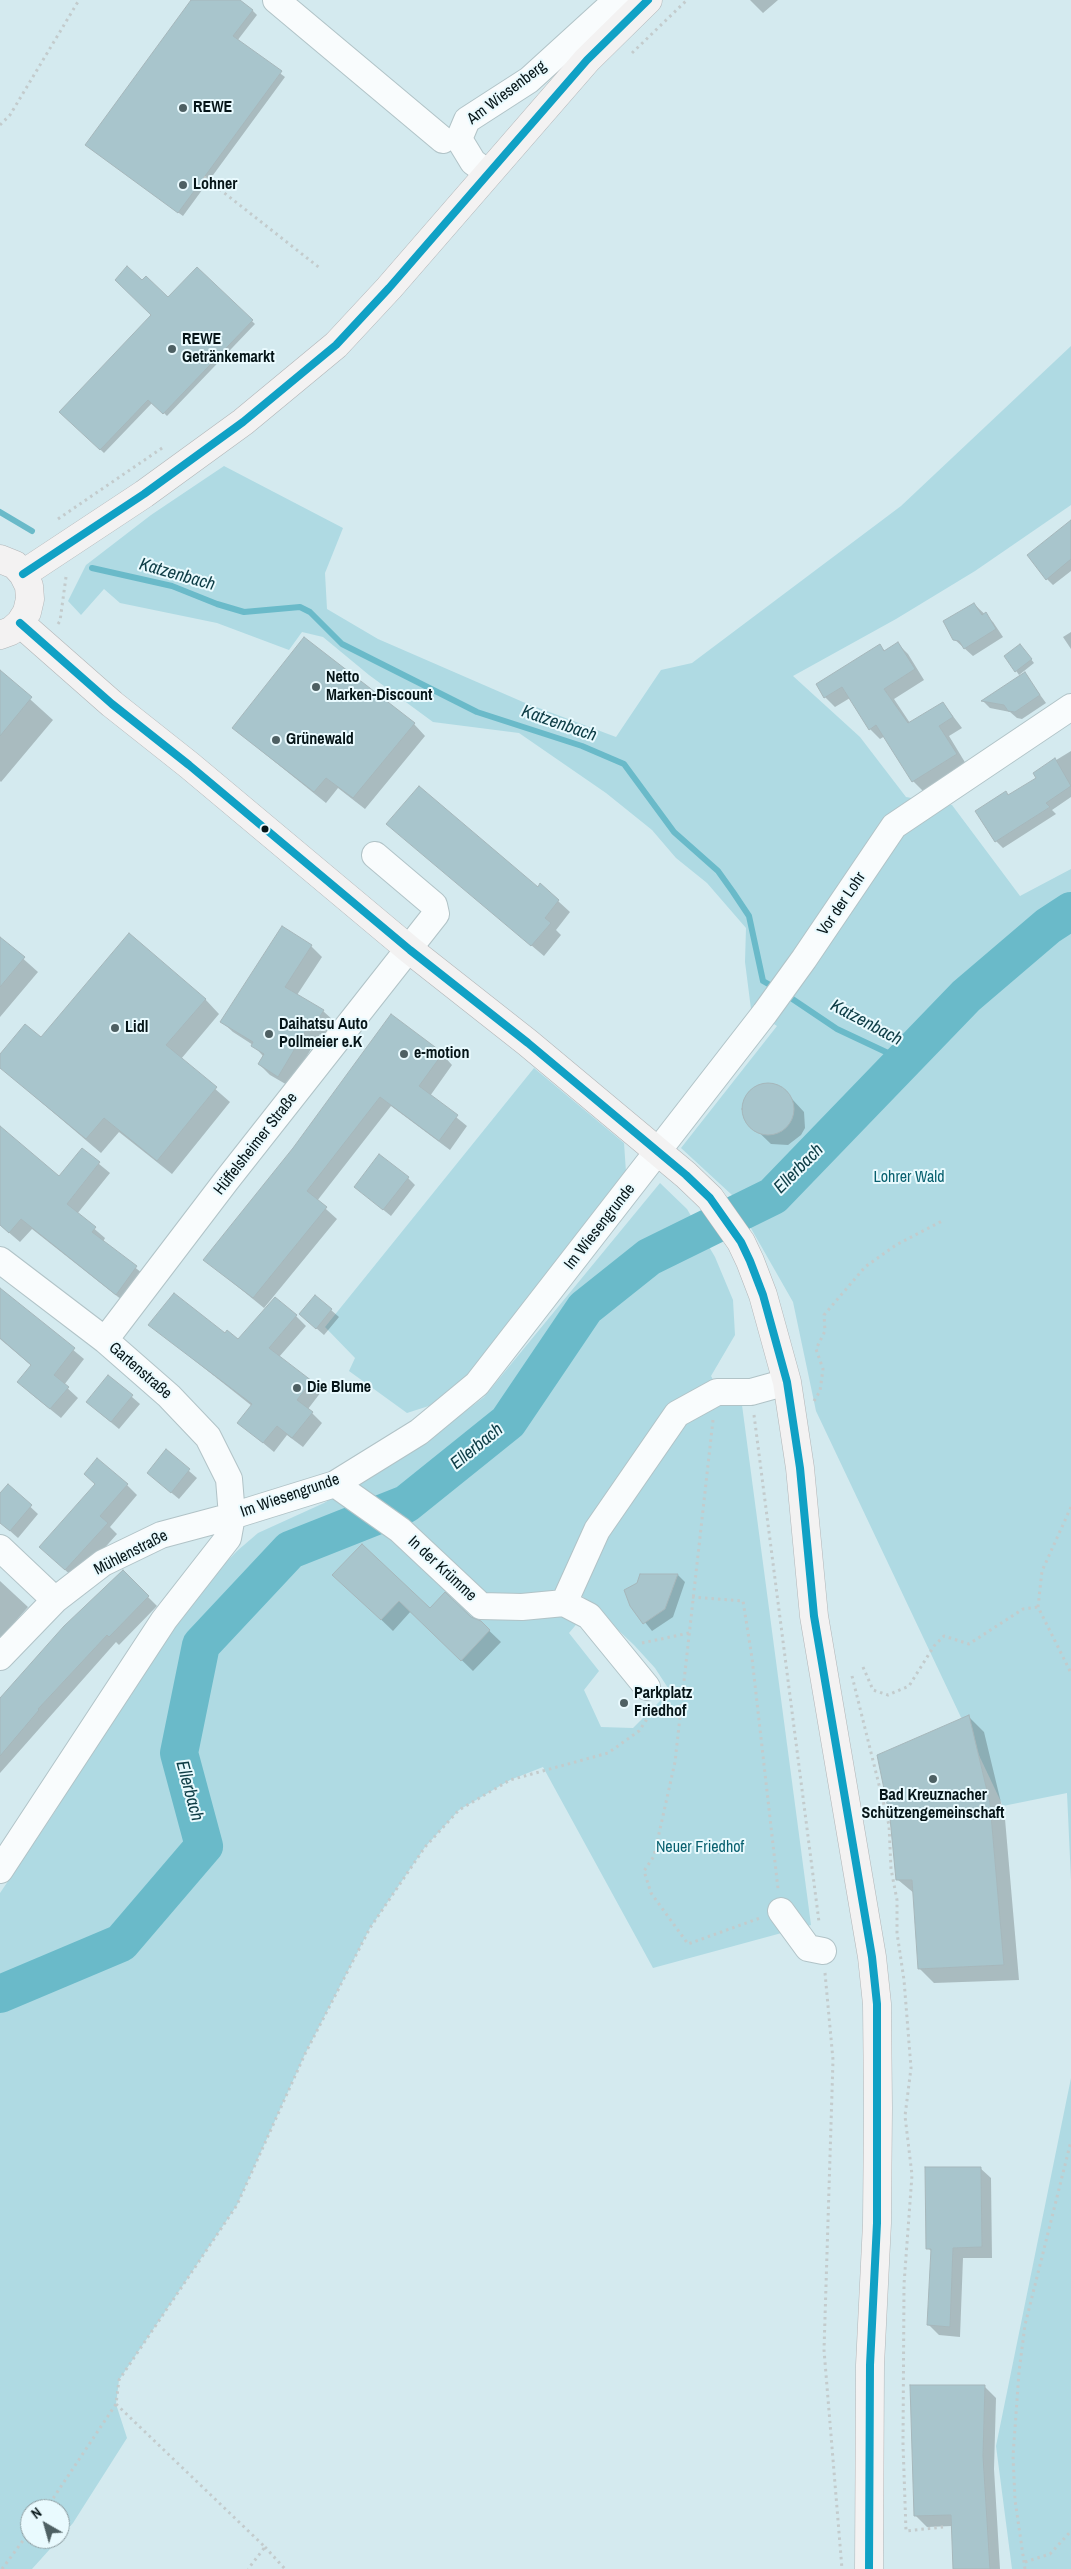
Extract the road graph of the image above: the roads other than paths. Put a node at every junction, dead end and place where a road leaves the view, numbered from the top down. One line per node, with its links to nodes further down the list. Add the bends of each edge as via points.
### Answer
1 (276, 0): 4 (street)
2 (617, 0): 5 (street, Am Wiesenberg, via 529,80 467,120 459,139 473,162)
3 (648, 0): 5 (main road, via 587,60)
4 (443, 140)
5 (488, 173): 7 (main road, via 336,345 243,422 144,494)
6 (0, 559): 7 (main road)
7 (23, 574): 8 (main road, via 29,586 27,612)
8 (10, 629): 11 (main road, via 189,765)
9 (1071, 707): 12 (street, Vor der Lohr, via 894,826 804,959)
10 (375, 855): 11 (street, Hüffelsheimer Straße, via 437,910)
11 (410, 950): 12 (main road); 14 (street, Hüffelsheimer Straße, via 262,1134)
12 (659, 1151): 15 (main road, via 710,1198 741,1242 762,1295); 16 (street, Im Wiesengrunde, via 477,1384 419,1432)
13 (0, 1260): 14 (street, Gartenstraße)
14 (105, 1340): 17 (street, Gartenstraße, via 169,1396 208,1437 229,1479)
15 (787, 1382): 20 (street, via 751,1392 716,1392 677,1414 598,1530); 26 (main road, via 814,1616 872,1957 877,2004 877,2223 870,2365)
16 (335, 1484): 17 (street, Im Wiesengrunde); 20 (street, In der Krümme, via 400,1530 481,1606)
17 (232, 1516): 19 (street, Mühlenstraße, via 152,1539 103,1563); 23 (street, Im Wiesengrunde, via 228,1538 164,1620)
18 (0, 1548): 19 (street)
19 (55, 1600): 21 (street, Mühlenstraße)
20 (564, 1603): 22 (street, via 589,1616)
21 (0, 1656)
22 (647, 1687)
23 (0, 1870)
24 (781, 1911): 25 (street, via 808,1948)
25 (823, 1950)
26 (869, 2569)

